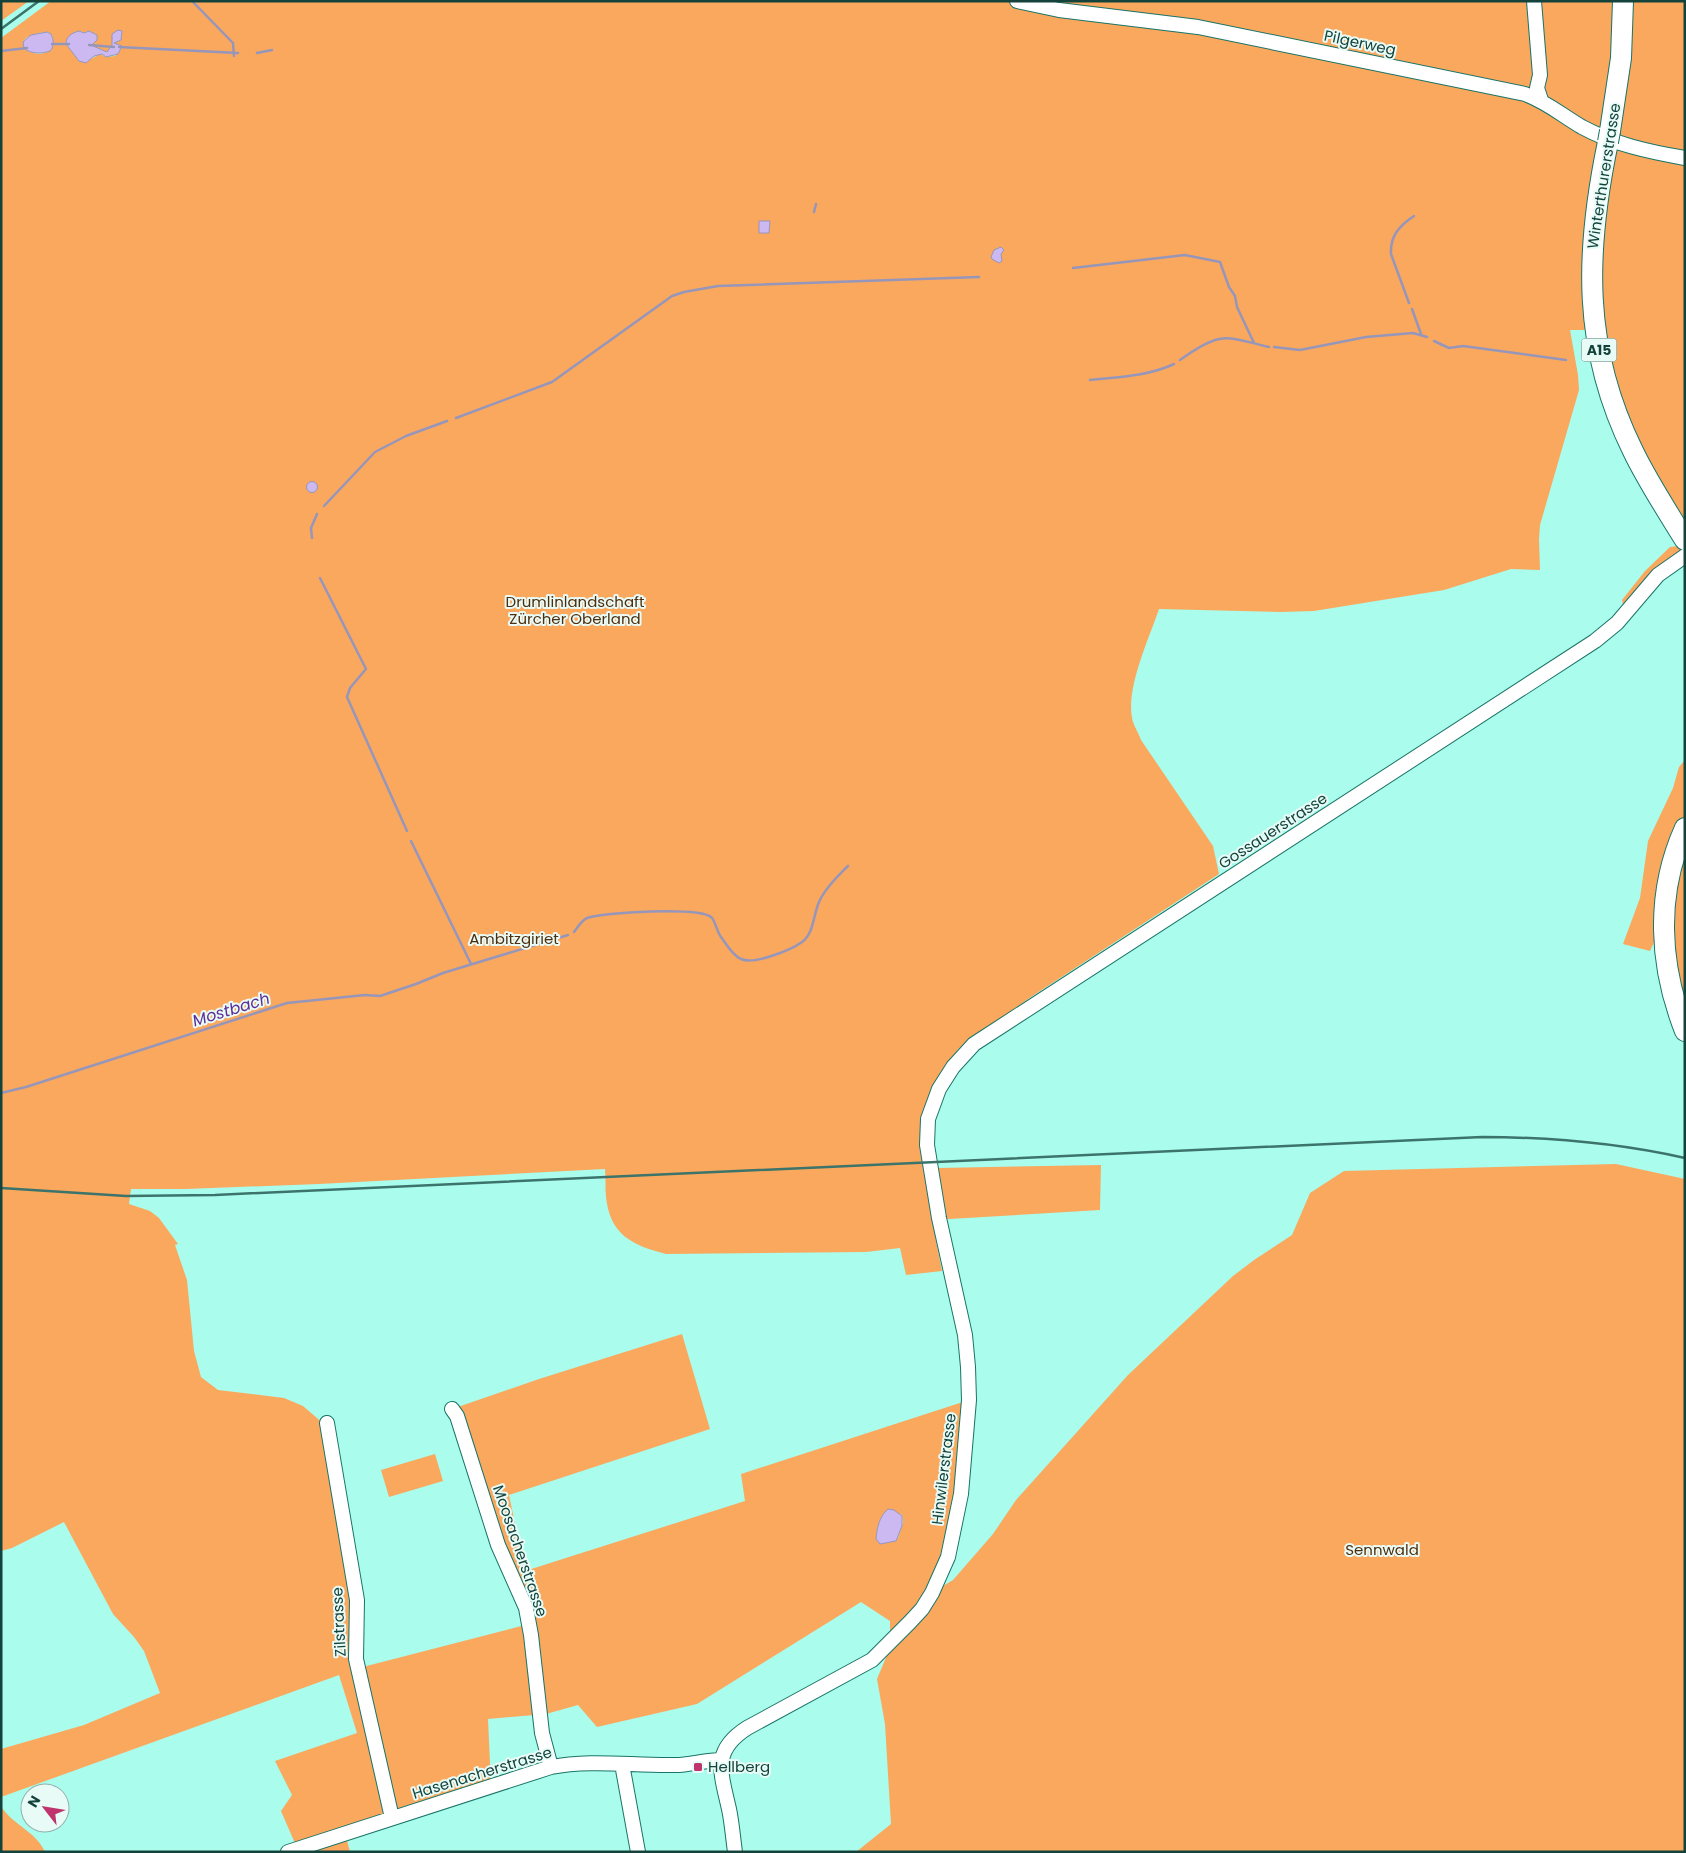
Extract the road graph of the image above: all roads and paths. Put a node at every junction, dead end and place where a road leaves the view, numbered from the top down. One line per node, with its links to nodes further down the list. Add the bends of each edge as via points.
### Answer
1 (1017, 1): 4 (street, Pilgerweg, via 1059,10 1198,27)
2 (1623, 1): 6 (highway, Winterthurerstrasse / A15, via 1621,58 1595,210 1591,287 1605,378 1623,428)
3 (1535, 3): 4 (street)
4 (1541, 100): 5 (street, Pilgerweg, via 1583,127 1602,135 1639,149)
5 (1685, 158)
6 (1683, 552): 9 (street, Gossauerstrasse, via 1658,575 1617,623 1595,641 974,1044 952,1067 939,1089 928,1119)
7 (1685, 828): 8 (highway, via 1675,854 1664,909 1665,958 1670,987)
8 (1685, 1031)
9 (928, 1162): 12 (street, Hinwilerstrasse, via 968,1367 969,1400 963,1476 948,1557 922,1609 872,1660 742,1731 728,1743)
10 (452, 1409): 14 (street, Moosacherstrasse, via 498,1545 526,1608 542,1733)
11 (327, 1423): 15 (street, Zilstrasse, via 357,1600 356,1658)
12 (721, 1760): 13 (street, Hasenacherstrasse, via 677,1766); 18 (street)
13 (622, 1764): 14 (street, Hasenacherstrasse); 17 (street)
14 (551, 1767): 15 (street, Hasenacherstrasse)
15 (392, 1818): 16 (street, Hasenacherstrasse)
16 (288, 1852)
17 (638, 1852)
18 (735, 1852)

